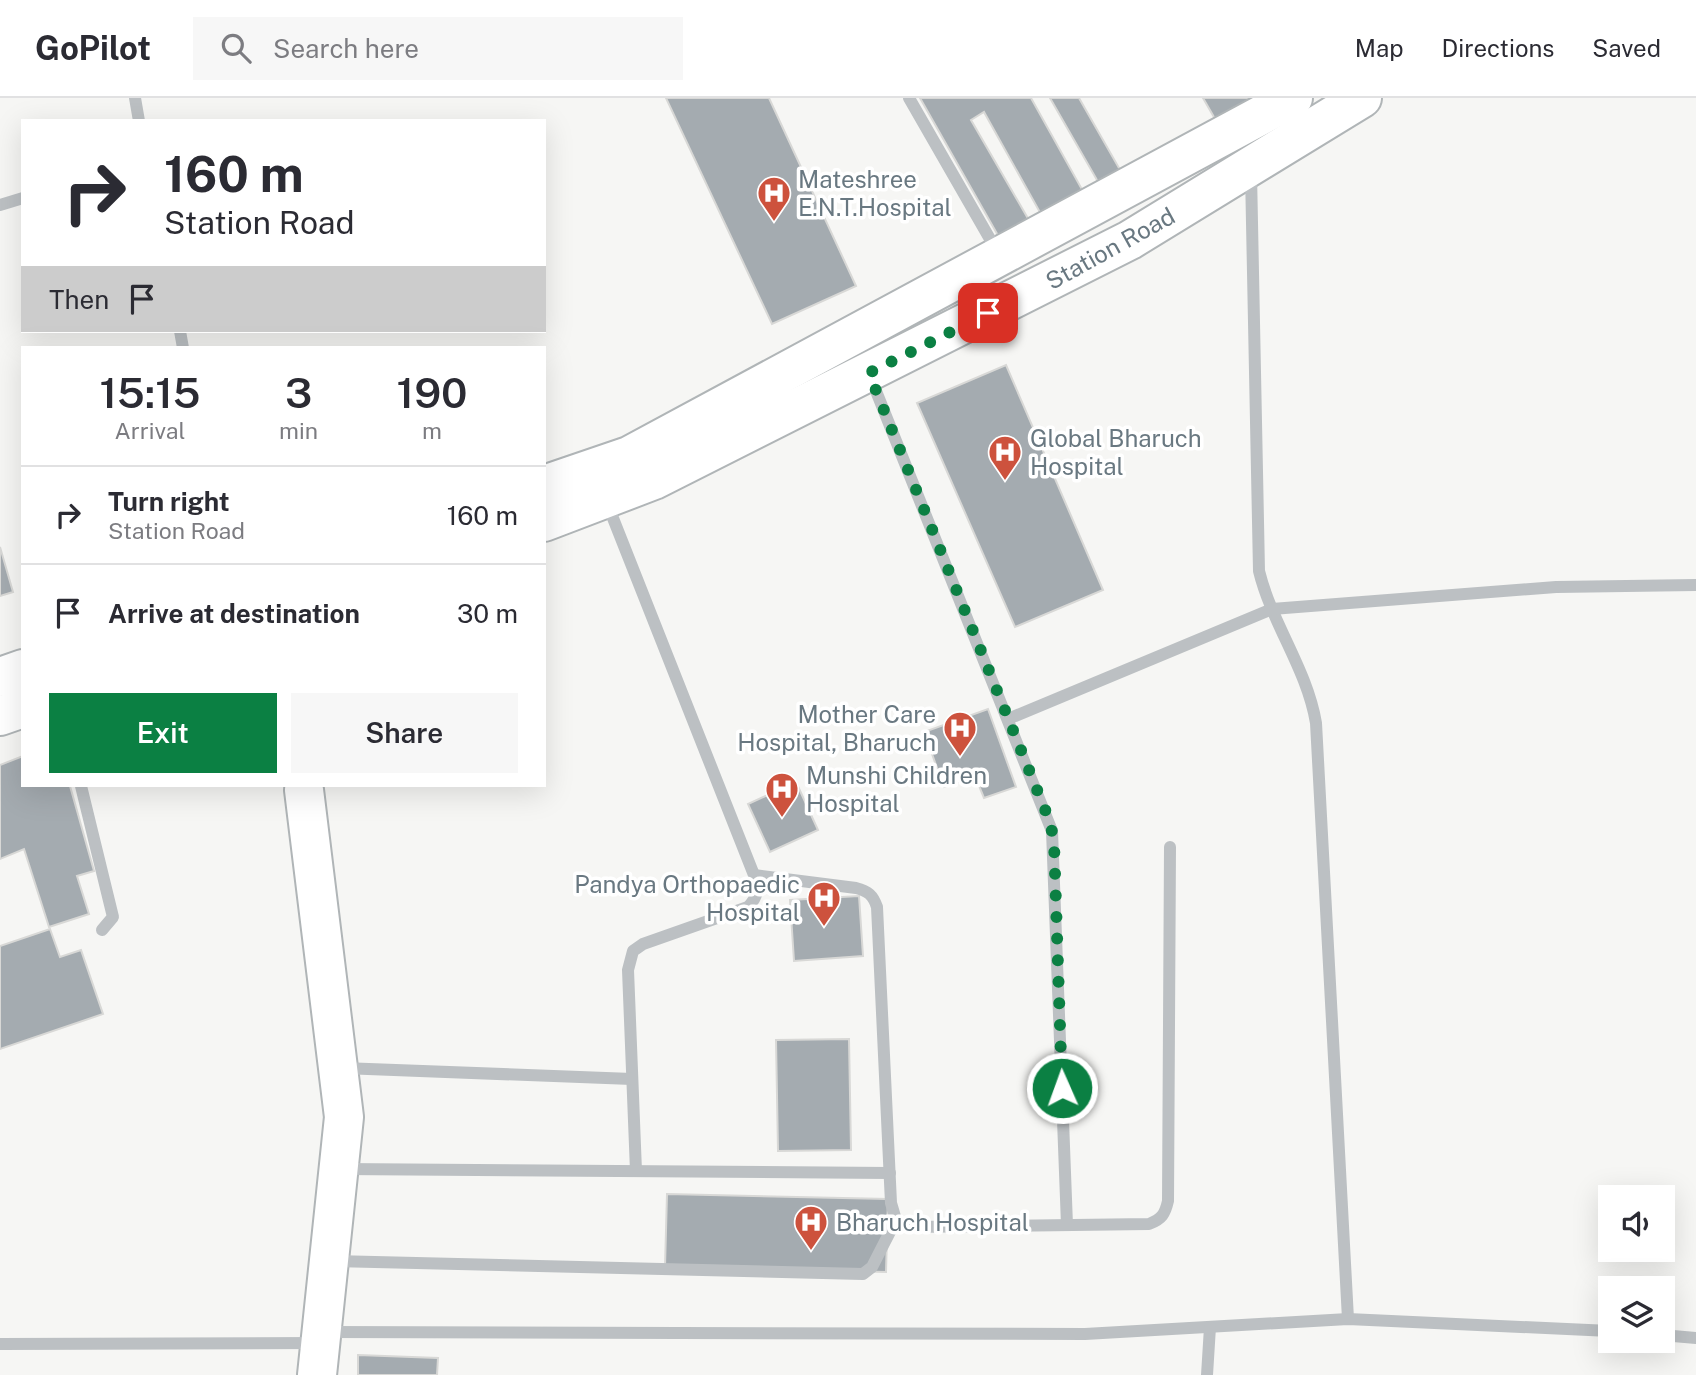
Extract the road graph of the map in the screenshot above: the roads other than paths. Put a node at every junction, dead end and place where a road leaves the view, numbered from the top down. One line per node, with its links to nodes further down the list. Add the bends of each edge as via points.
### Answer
1 (135, 98): 5 (street)
2 (909, 98): 9 (street)
3 (1362, 98): 6 (main road, Station Road)
4 (1278, 102): 6 (main road, Station Road)
5 (139, 119)
6 (1239, 150): 9 (main road, Station Road); 10 (main road, Station Road, via 1130,240); 15 (street, via 1259,571)
7 (21, 199): 8 (street)
8 (0, 205)
9 (1000, 256): 11 (main road, Station Road, via 629,456)
10 (869, 373): 12 (main road, Station Road, via 654,480); 20 (street)
11 (546, 484)
12 (606, 498): 13 (main road, Station Road); 24 (street)
13 (546, 521)
14 (1696, 585): 15 (street, via 1556,587)
15 (1272, 609): 20 (street); 34 (street, via 1310,694 1316,723)
16 (21, 670): 17 (main road)
17 (0, 677)
18 (21, 709): 19 (main road)
19 (0, 716)
20 (1008, 719): 32 (street, via 1054,842)
21 (81, 787): 25 (street, via 113,917)
22 (303, 787): 26 (main road)
23 (1170, 848): 32 (street, via 1165,1214 1149,1224)
24 (754, 875): 27 (street, via 758,893 748,907 633,951 628,970); 30 (street, via 856,888 874,897)
25 (102, 930)
26 (338, 1068): 27 (street); 28 (main road, via 344,1117)
27 (632, 1079): 29 (street)
28 (338, 1169): 29 (street); 33 (main road)
29 (636, 1171): 30 (street)
30 (890, 1173): 31 (street)
31 (896, 1220): 32 (street, via 910,1227); 33 (street, via 872,1267 863,1274)
32 (1067, 1225)
33 (329, 1261): 40 (main road)
34 (1348, 1319): 35 (street); 36 (street)
35 (1210, 1327): 40 (street, via 1085,1334); 41 (street)
36 (1598, 1330)
37 (1675, 1336): 38 (street)
38 (1696, 1338)
39 (0, 1344): 40 (street)
40 (320, 1350)
41 (1207, 1375)

